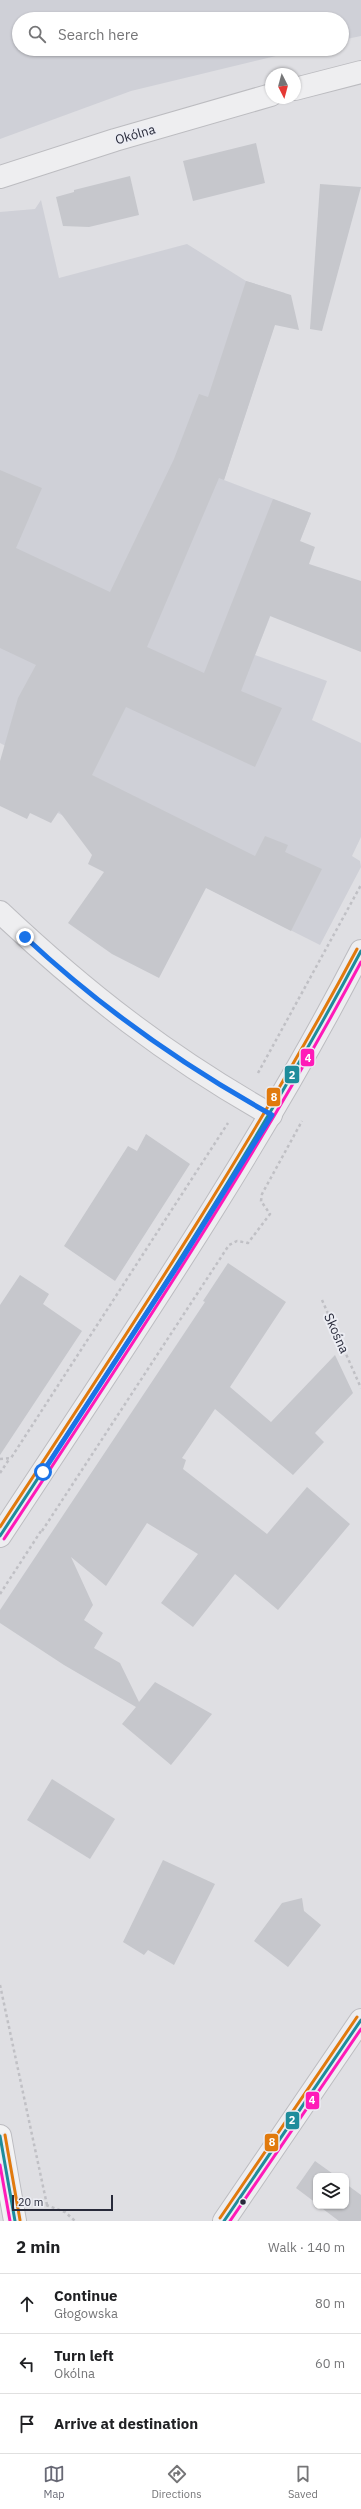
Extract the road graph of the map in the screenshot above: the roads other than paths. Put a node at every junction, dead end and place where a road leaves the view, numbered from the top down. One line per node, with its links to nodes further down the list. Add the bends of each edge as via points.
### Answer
1 (361, 72): 2 (street)
2 (301, 87)
3 (265, 97): 4 (street, Okólna)
4 (0, 177)
5 (0, 912): 7 (street, via 56,965 115,1013 179,1060)
6 (361, 951): 7 (street)
7 (272, 1115): 8 (street, via 182,1259)
8 (0, 1536)
9 (361, 2020): 12 (street)
10 (0, 2136): 11 (main road)
11 (15, 2221)
12 (224, 2221)

